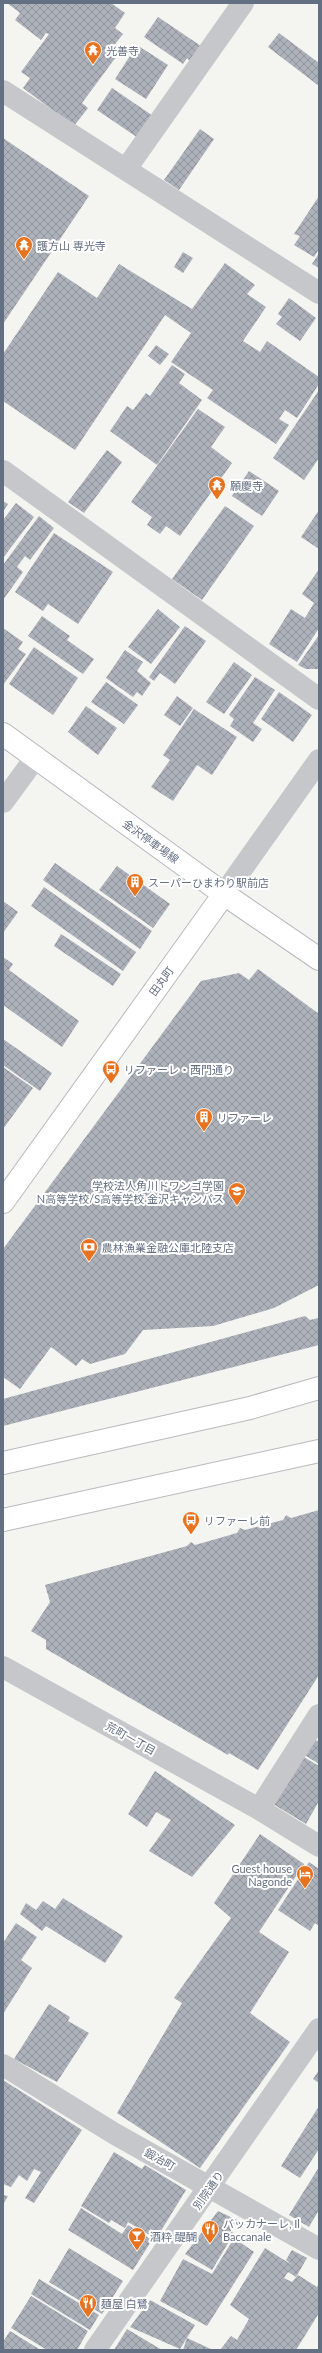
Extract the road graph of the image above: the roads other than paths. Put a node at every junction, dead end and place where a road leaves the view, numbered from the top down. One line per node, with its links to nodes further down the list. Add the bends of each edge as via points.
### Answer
1 (243, 3): 3 (street)
2 (3, 91): 3 (street)
3 (126, 169): 4 (street)
4 (319, 293)
5 (3, 472): 6 (street)
6 (319, 699)
7 (3, 734): 8 (street, 金沢停車場線)
8 (36, 757): 10 (street); 11 (street, 金沢停車場線)
9 (319, 760): 11 (street, 田丸町)
10 (3, 802)
11 (224, 894): 12 (street, 金沢停車場線); 13 (street, 田丸町)
12 (319, 959)
13 (3, 1202)
14 (319, 1388): 16 (street, via 250,1408)
15 (319, 1451): 17 (street)
16 (3, 1463)
17 (3, 1520)
18 (3, 1667): 20 (street, 荒町一丁目)
19 (319, 1715): 20 (street)
20 (259, 1809): 21 (street, 荒町一丁目)
21 (319, 1846)
22 (319, 2029): 24 (street, 別院通り)
23 (3, 2065): 24 (street, 鍛冶町, via 115,2134)
24 (210, 2187): 25 (street, 鍛冶町); 26 (street, 別院通り)
25 (319, 2249)
26 (95, 2350)

